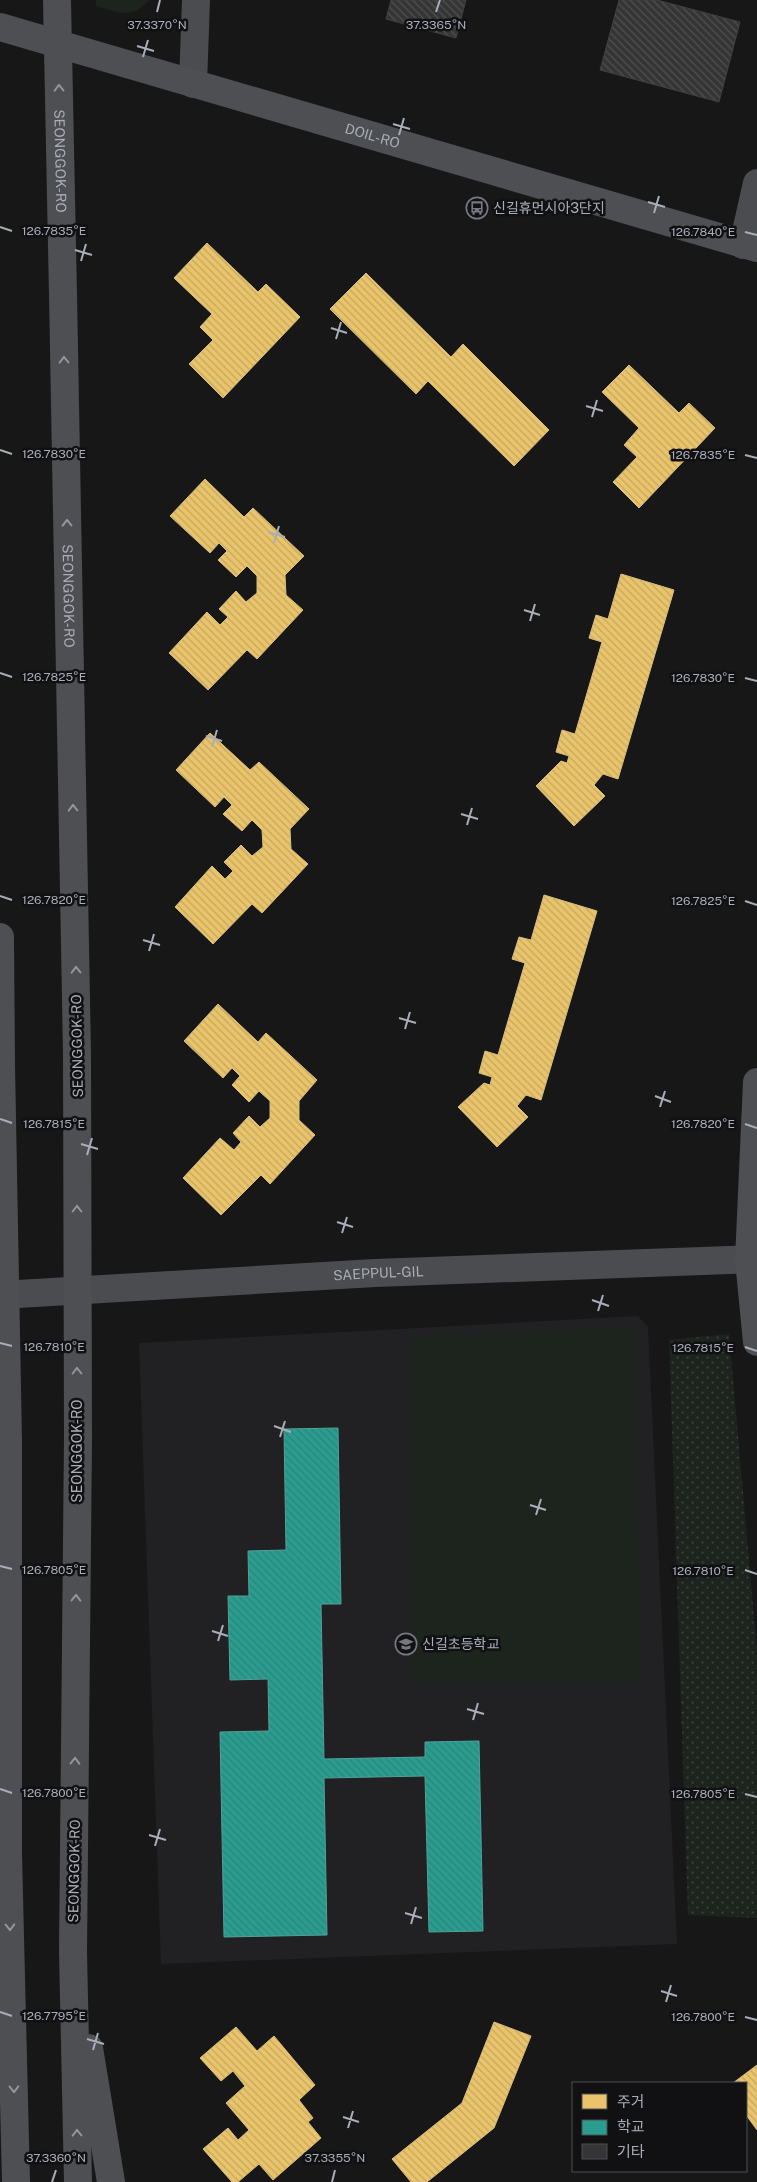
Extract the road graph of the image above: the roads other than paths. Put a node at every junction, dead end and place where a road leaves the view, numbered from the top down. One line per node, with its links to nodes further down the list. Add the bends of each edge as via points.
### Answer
1 (57, 0): 14 (main road, SEONGGOK-RO, one-way to 1, bridge, via 78,1054)
2 (196, 0): 4 (street)
3 (0, 28): 4 (main road, DOIL-RO)
4 (193, 84): 6 (main road, DOIL-RO)
5 (757, 183): 6 (street, DOIL-RO)
6 (750, 247)
7 (0, 937): 12 (main road, bridge, via 8,1440)
8 (757, 1082): 9 (main road)
9 (753, 1259): 10 (street, SAEPPUL-GIL, via 375,1273); 11 (main road)
10 (0, 1295)
11 (757, 1342)
12 (8, 1854): 13 (main road); 15 (main road, one-way to 15)
13 (0, 1902)
14 (73, 1952): 16 (main road, SEONGGOK-RO, one-way to 14); 17 (main road)
15 (16, 2182)
16 (78, 2182)
17 (112, 2182)

